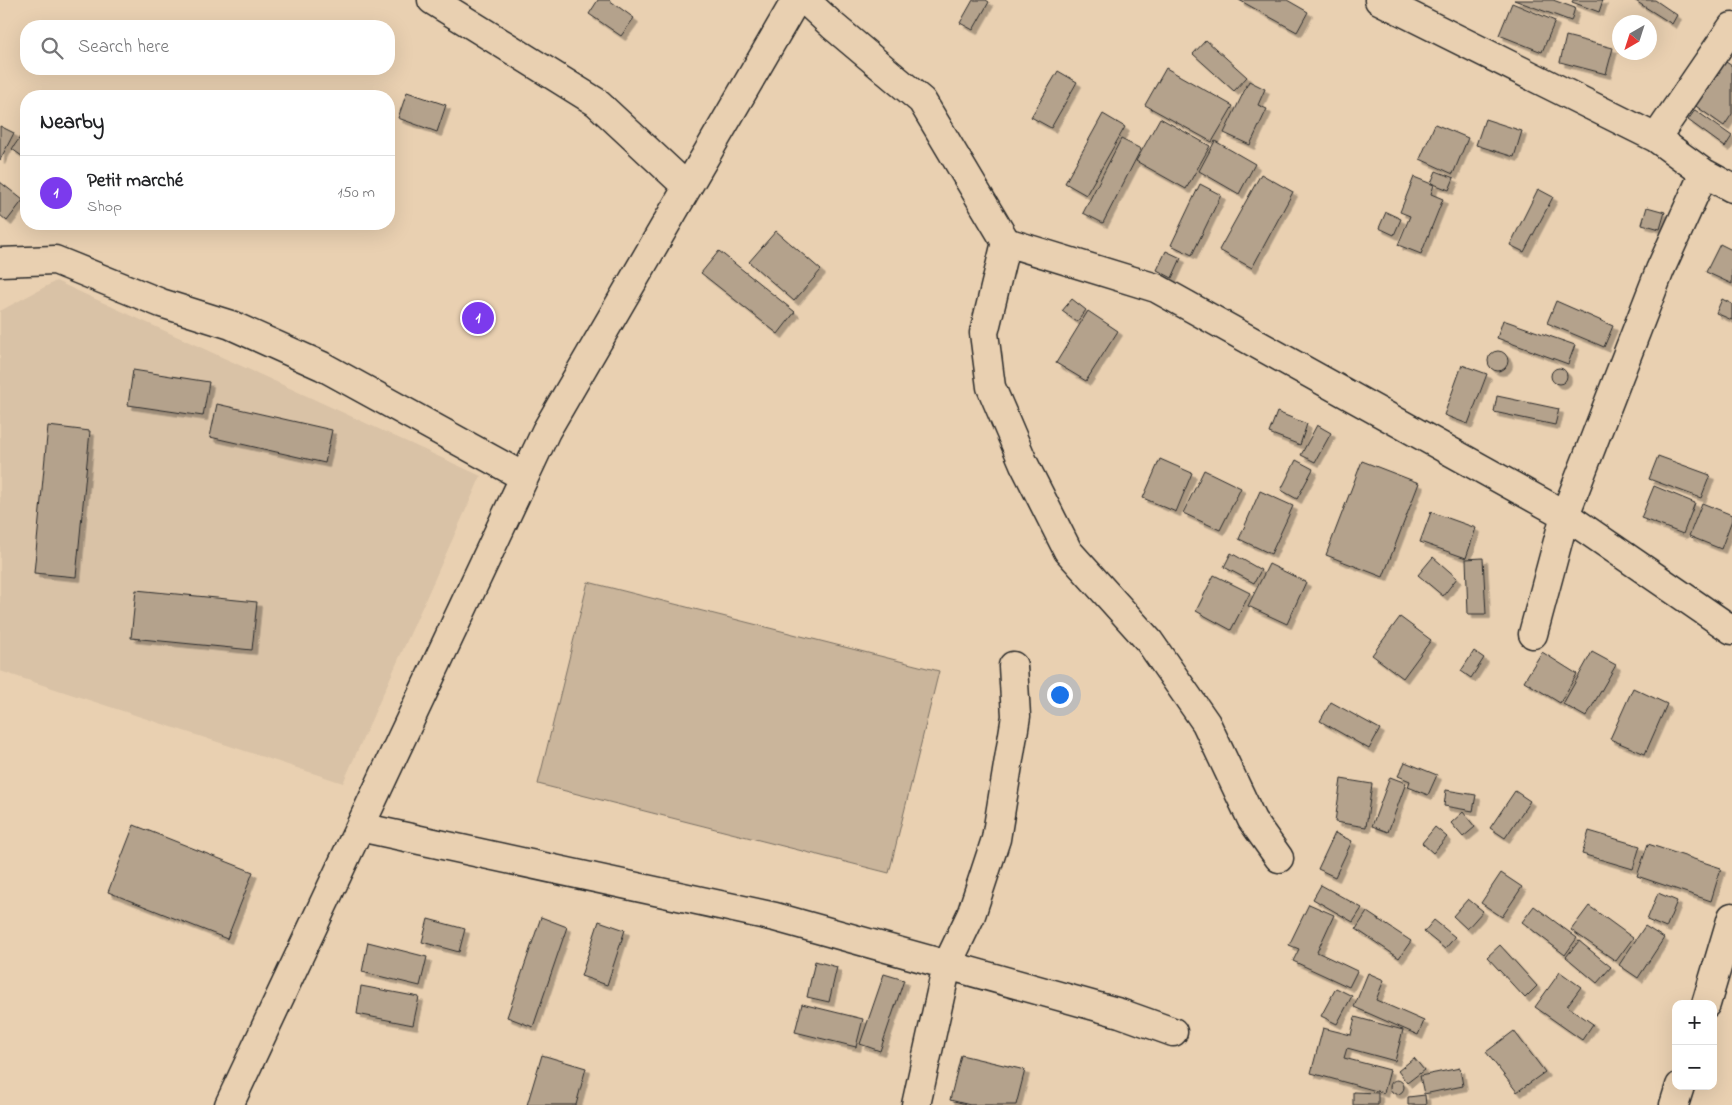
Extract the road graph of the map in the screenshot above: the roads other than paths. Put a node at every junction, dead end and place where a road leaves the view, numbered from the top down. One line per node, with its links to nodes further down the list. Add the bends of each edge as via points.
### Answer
1 (432, 0): 8 (street, via 596,102)
2 (796, 0): 8 (street)
3 (805, 0): 10 (street, via 922,101)
4 (1379, 0): 6 (street)
5 (1732, 27): 6 (street)
6 (1656, 138): 7 (street)
7 (1704, 174): 9 (street); 13 (street, via 1660,270)
8 (687, 187): 12 (street, via 546,431)
9 (1732, 188)
10 (1006, 242): 13 (street, via 1156,288); 18 (street, via 984,333 991,387 1024,464 1068,551 1149,641 1206,723 1252,820)
11 (0, 262): 12 (street, via 54,260 162,303 231,325 322,366)
12 (524, 477): 17 (street)
13 (1565, 515): 14 (street); 15 (street)
14 (1732, 630)
15 (1533, 634)
16 (1013, 666): 20 (street, via 1016,716 996,839 971,915)
17 (360, 827): 20 (street, via 775,917); 24 (street)
18 (1279, 858)
19 (1732, 916): 21 (street)
20 (948, 965): 22 (street, via 1120,1013); 25 (street)
21 (1707, 1000)
22 (1173, 1032)
23 (1679, 1090): 26 (street)
24 (229, 1105)
25 (916, 1105)
26 (1674, 1105)

